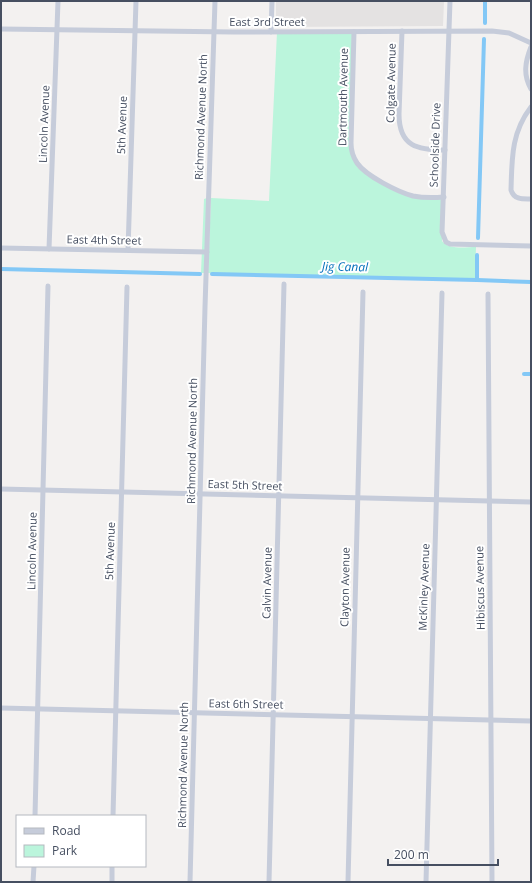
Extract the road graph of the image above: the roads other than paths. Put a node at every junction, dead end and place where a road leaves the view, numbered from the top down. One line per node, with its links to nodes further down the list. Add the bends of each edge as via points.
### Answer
1 (58, 1): 7 (street, Lincoln Avenue)
2 (136, 1): 8 (street, 5th Avenue)
3 (215, 1): 10 (street, Richmond Avenue North)
4 (272, 1): 11 (street)
5 (450, 1): 9 (street, Schoolside Drive)
6 (1, 29): 7 (street, East 3rd Street)
7 (57, 30): 8 (street, East 3rd Street); 23 (street, Lincoln Avenue)
8 (136, 31): 10 (street, East 3rd Street); 24 (street, 5th Avenue)
9 (449, 31): 13 (street, East 3rd Street); 14 (street, East 3rd Street, via 504,32); 18 (street, Schoolside Drive)
10 (214, 32): 11 (street, East 3rd Street); 25 (street, Richmond Avenue North)
11 (271, 32): 12 (street, East 3rd Street)
12 (354, 32): 13 (street, East 3rd Street); 19 (street, Dartmouth Avenue, via 351,147 358,165 392,188 407,194)
13 (402, 32): 18 (street, Colgate Avenue, via 399,123 402,133 409,143 416,147 425,150)
14 (531, 43)
15 (531, 47): 16 (street, via 526,72)
16 (531, 89)
17 (531, 107): 20 (street, via 514,140 511,190 514,196 520,199)
18 (445, 150): 19 (street, Schoolside Drive)
19 (444, 197): 21 (street, Schoolside Drive, via 442,232 446,242 458,245)
20 (531, 199)
21 (531, 246)
22 (1, 248): 23 (street, East 4th Street)
23 (50, 248): 24 (street, East 4th Street)
24 (128, 250): 25 (street, East 4th Street)
25 (207, 252): 35 (street, Richmond Avenue North)
26 (284, 284): 36 (street, Calvin Avenue)
27 (48, 286): 33 (street, Lincoln Avenue)
28 (127, 287): 34 (street, 5th Avenue)
29 (363, 292): 37 (street, Clayton Avenue)
30 (442, 293): 38 (street, McKinley Avenue)
31 (488, 294): 39 (street, Hibiscus Avenue)
32 (1, 490): 33 (street, East 5th Street)
33 (43, 490): 34 (street, East 5th Street); 42 (street, Lincoln Avenue)
34 (122, 492): 35 (street, East 5th Street); 43 (street, 5th Avenue)
35 (201, 494): 36 (street, East 5th Street); 44 (street, Richmond Avenue North)
36 (279, 496): 37 (street, East 5th Street); 45 (street, Calvin Avenue)
37 (358, 498): 38 (street, East 5th Street); 46 (street, Clayton Avenue)
38 (436, 500): 39 (street, East 5th Street); 47 (street, McKinley Avenue)
39 (489, 501): 40 (street, East 5th Street); 48 (street, Hibiscus Avenue)
40 (531, 502)
41 (1, 708): 42 (street, East 6th Street)
42 (37, 709): 43 (street, East 6th Street); 50 (street, Lincoln Avenue)
43 (116, 711): 44 (street, East 6th Street); 51 (street, 5th Avenue)
44 (195, 713): 45 (street, East 6th Street); 56 (street, Richmond Avenue North)
45 (273, 715): 46 (street, East 6th Street); 57 (street, Calvin Avenue)
46 (352, 717): 47 (street, East 6th Street); 58 (street, Clayton Avenue)
47 (431, 719): 48 (street, East 6th Street); 59 (street, McKinley Avenue)
48 (491, 720): 49 (street, East 6th Street); 60 (street, Hibiscus Avenue)
49 (531, 721)
50 (35, 815)
51 (113, 815)
52 (34, 867): 54 (street)
53 (112, 867): 55 (street)
54 (33, 882)
55 (112, 882)
56 (190, 882)
57 (269, 882)
58 (348, 882)
59 (426, 882)
60 (492, 882)

